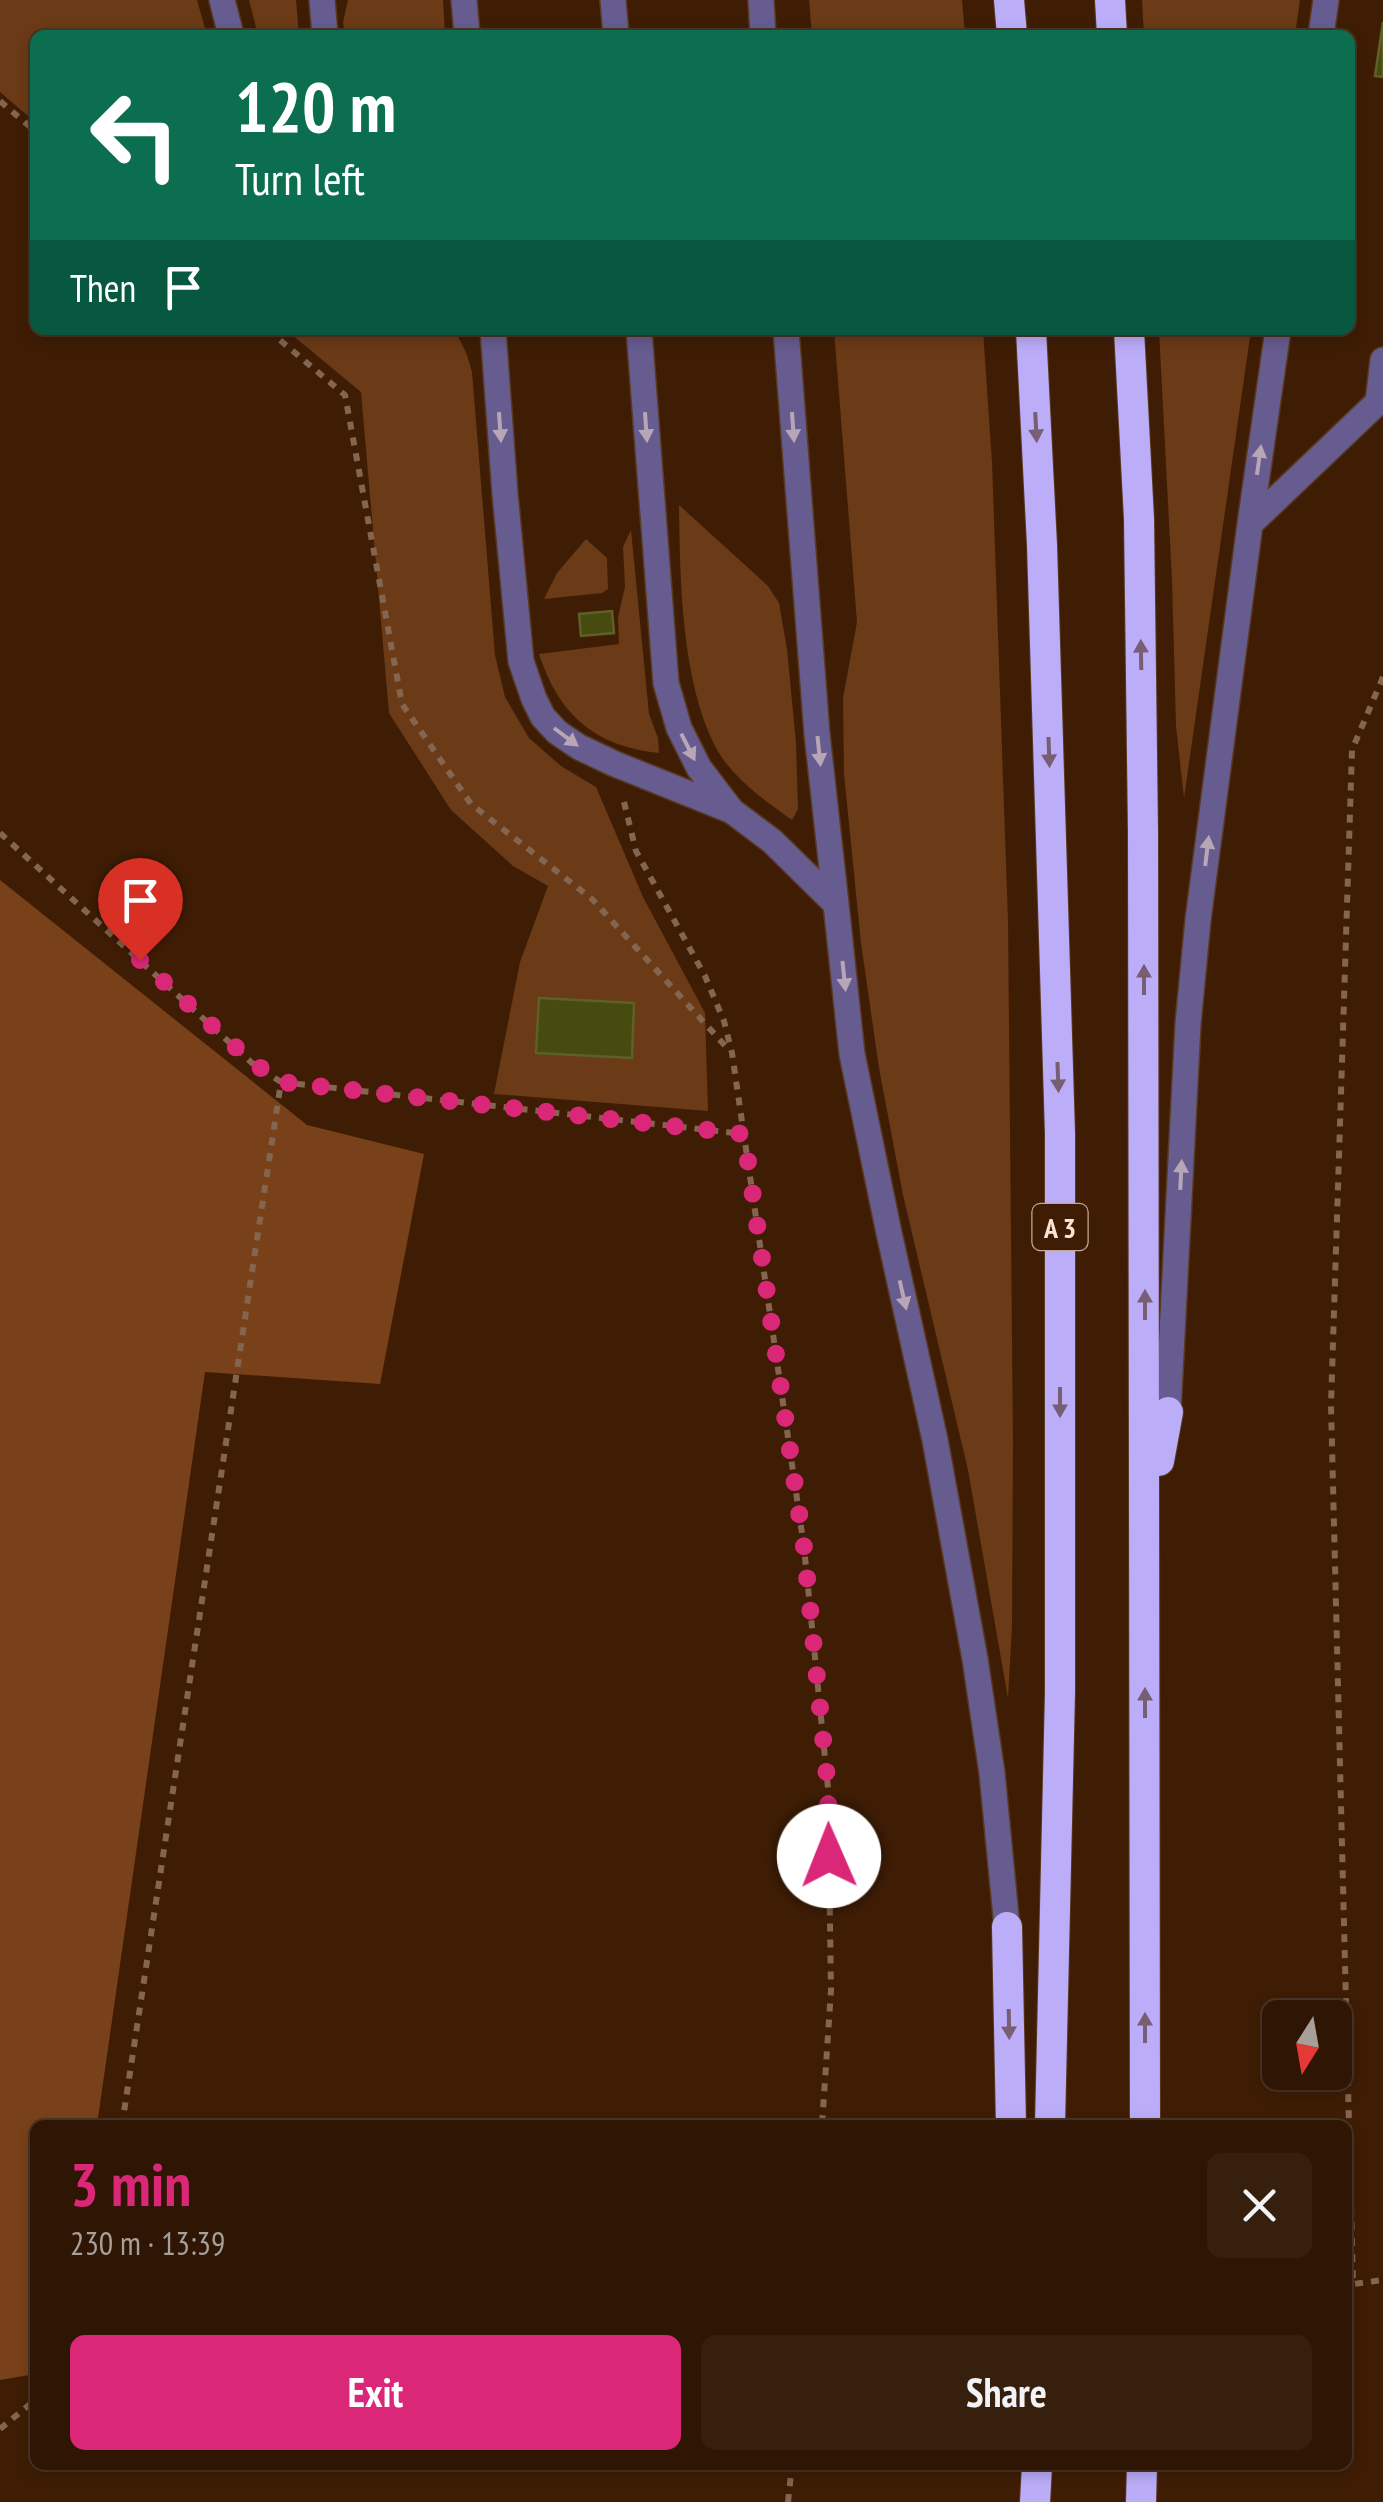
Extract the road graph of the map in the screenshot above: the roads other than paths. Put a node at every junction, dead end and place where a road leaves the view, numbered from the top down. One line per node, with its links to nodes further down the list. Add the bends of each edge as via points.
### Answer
1 (222, 0): 9 (lane)
2 (322, 0): 10 (lane)
3 (464, 0): 11 (lane)
4 (613, 0): 12 (lane)
5 (761, 0): 13 (lane)
6 (1010, 0): 14 (highway)
7 (1110, 0): 15 (highway)
8 (1326, 0): 16 (lane)
9 (230, 30)
10 (325, 30)
11 (467, 30)
12 (616, 30)
13 (763, 30)
14 (1012, 30)
15 (1112, 30)
16 (1322, 30)
17 (494, 335): 25 (lane, one-way to 25, via 521,661 534,699 557,732 579,747)
18 (639, 335): 25 (lane, one-way to 25, via 666,683 678,728)
19 (786, 335): 26 (lane, one-way to 26)
20 (1031, 335): 31 (highway, A 3, one-way to 31, via 1060,1134 1060,1692)
21 (1129, 335): 28 (highway, one-way to 21, via 1139,518)
22 (1277, 335): 24 (lane, one-way to 22)
23 (1383, 360): 24 (lane, via 1378,402)
24 (1250, 524): 27 (lane, one-way to 24, via 1194,954)
25 (732, 811): 26 (lane)
26 (836, 904): 29 (lane, one-way to 29, via 852,1054 968,1621 992,1772)
27 (1168, 1412): 28 (highway)
28 (1145, 1542): 32 (highway, one-way to 28)
29 (1006, 1927): 30 (highway, one-way to 30)
30 (1012, 2120)
31 (1050, 2120)
32 (1144, 2120)
33 (1036, 2470): 35 (highway)
34 (1142, 2470): 36 (highway)
35 (1035, 2502)
36 (1141, 2502)

